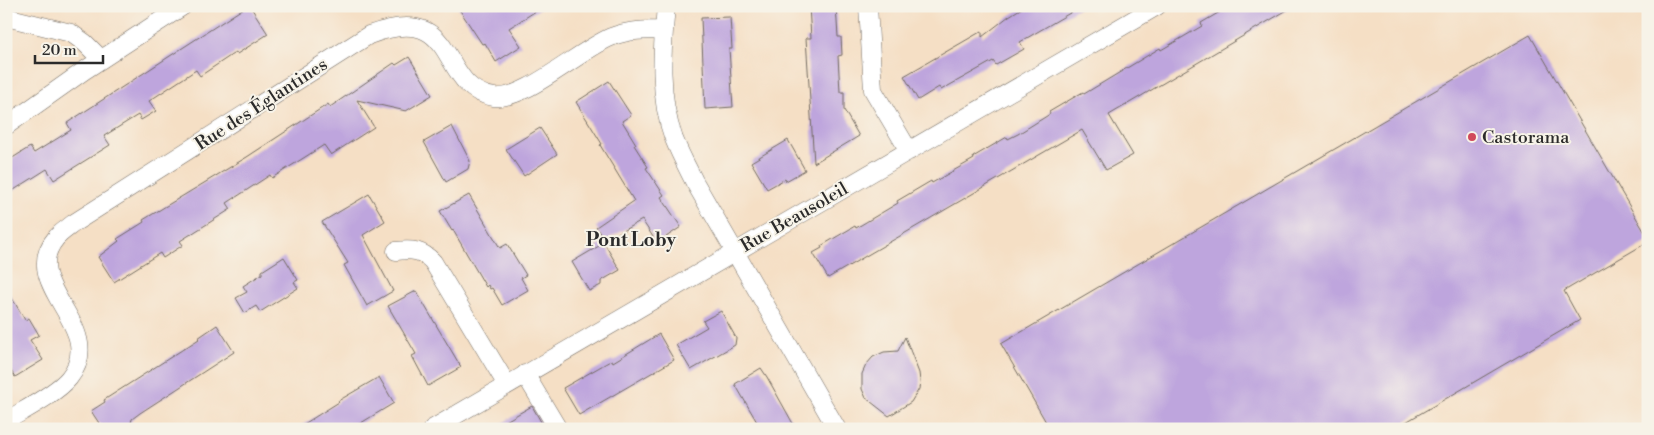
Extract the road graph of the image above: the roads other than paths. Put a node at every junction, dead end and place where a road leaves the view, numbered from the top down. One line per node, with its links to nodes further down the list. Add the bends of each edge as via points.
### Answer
1 (182, 6): 7 (street)
2 (666, 6): 6 (street)
3 (868, 6): 9 (street, via 873,90)
4 (1157, 6): 9 (street, Rue Beausoleil)
5 (6, 17): 7 (street, via 71,33)
6 (664, 30): 11 (street, via 663,82 670,127 685,164); 14 (street, Rue des Églantines, via 628,32 610,37 518,94 500,98 484,95 470,87 442,46 428,33 402,26 369,35 56,238 47,262 48,276 77,332 78,359 73,373 64,383)
7 (101, 59): 8 (street)
8 (6, 126)
9 (909, 151): 11 (street, Rue Beausoleil)
10 (396, 251): 13 (street, via 423,252 434,262)
11 (735, 252): 12 (street, Rue Beausoleil); 17 (street)
12 (525, 374): 13 (street, Rue Beausoleil); 16 (street)
13 (507, 385): 15 (street, Rue Beausoleil)
14 (6, 421)
15 (432, 429)
16 (558, 429)
17 (837, 429)

